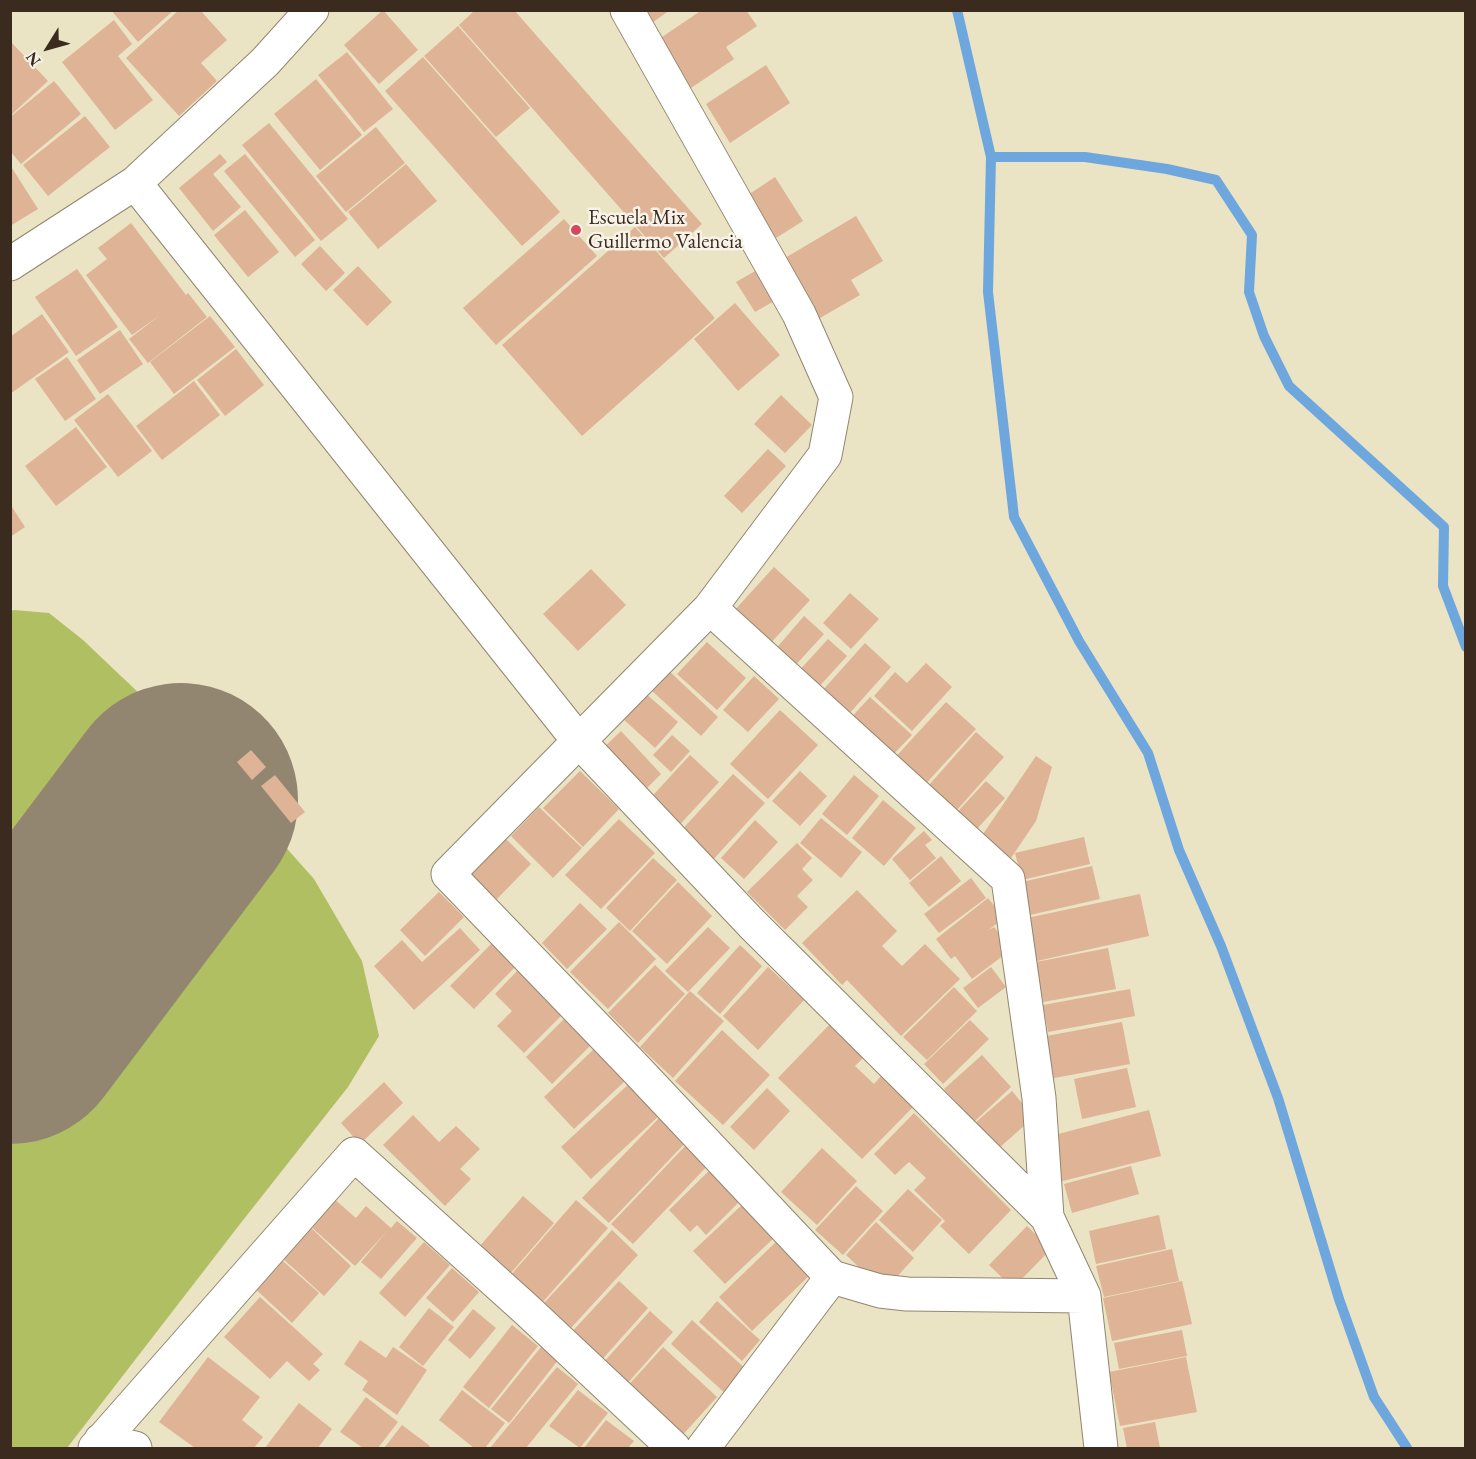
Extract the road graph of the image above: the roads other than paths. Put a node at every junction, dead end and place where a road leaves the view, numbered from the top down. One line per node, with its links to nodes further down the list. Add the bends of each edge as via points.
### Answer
1 (312, 10): 3 (street, via 266,62)
2 (627, 10): 5 (street, via 799,314 836,397 825,455)
3 (135, 183): 4 (street); 6 (street)
4 (10, 264)
5 (710, 608): 6 (street); 7 (street, via 1008,879 1039,1098)
6 (579, 740): 7 (street, via 752,924); 8 (street, via 448,874)
7 (1047, 1217): 9 (street)
8 (832, 1277): 9 (street, via 880,1292); 13 (street)
9 (1084, 1296): 14 (street)
10 (98, 1444): 11 (street); 12 (street, via 354,1154)
11 (135, 1449)
12 (674, 1449)
13 (703, 1449)
14 (1101, 1449)

